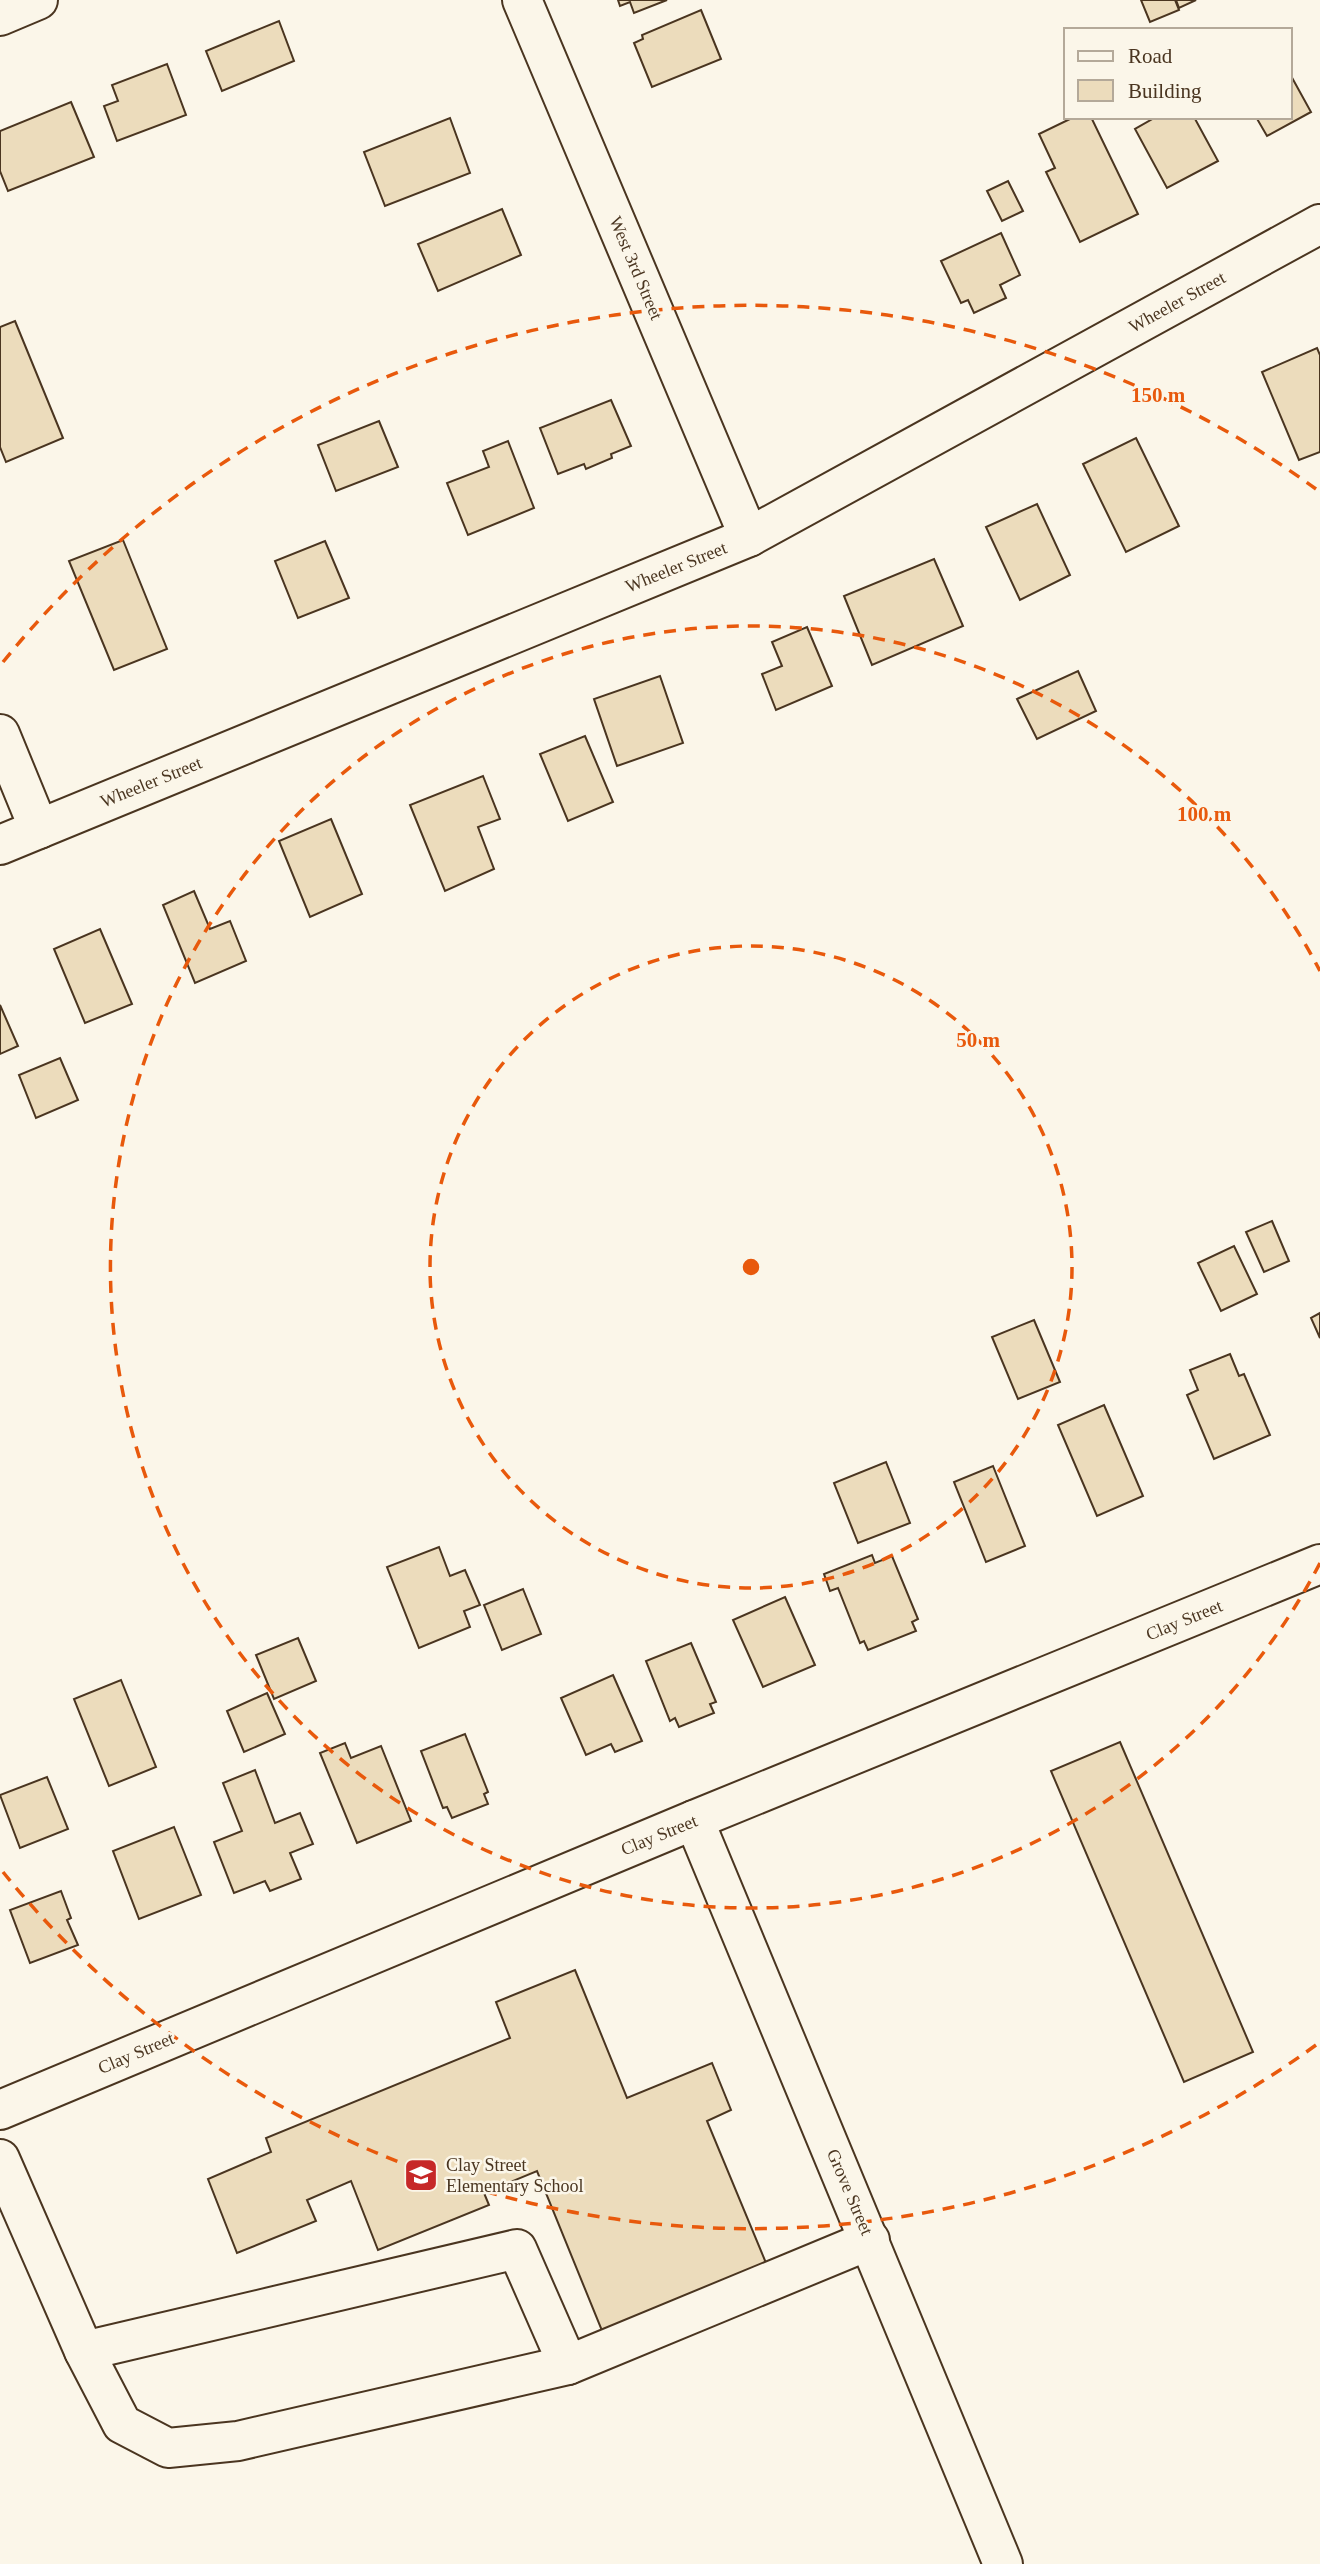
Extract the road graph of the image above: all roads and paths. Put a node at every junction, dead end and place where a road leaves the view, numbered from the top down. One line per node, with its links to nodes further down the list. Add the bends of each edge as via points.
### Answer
1 (38, 0): 3 (street)
2 (522, 0): 5 (street, West 3rd Street)
3 (0, 16)
4 (1320, 224): 5 (street, Wheeler Street)
5 (749, 537): 7 (street, Wheeler Street)
6 (0, 734): 7 (street)
7 (39, 828): 8 (street, Wheeler Street)
8 (0, 845)
9 (1320, 1564): 10 (street, Clay Street)
10 (694, 1820): 11 (street, Clay Street); 13 (street, Grove Street)
11 (0, 2110)
12 (0, 2159): 14 (street)
13 (870, 2240): 15 (street); 16 (street, Grove Street)
14 (84, 2351): 15 (street, via 122,2424 168,2448 238,2441); 15 (street, via 517,2249)
15 (568, 2365)
16 (1003, 2564)

